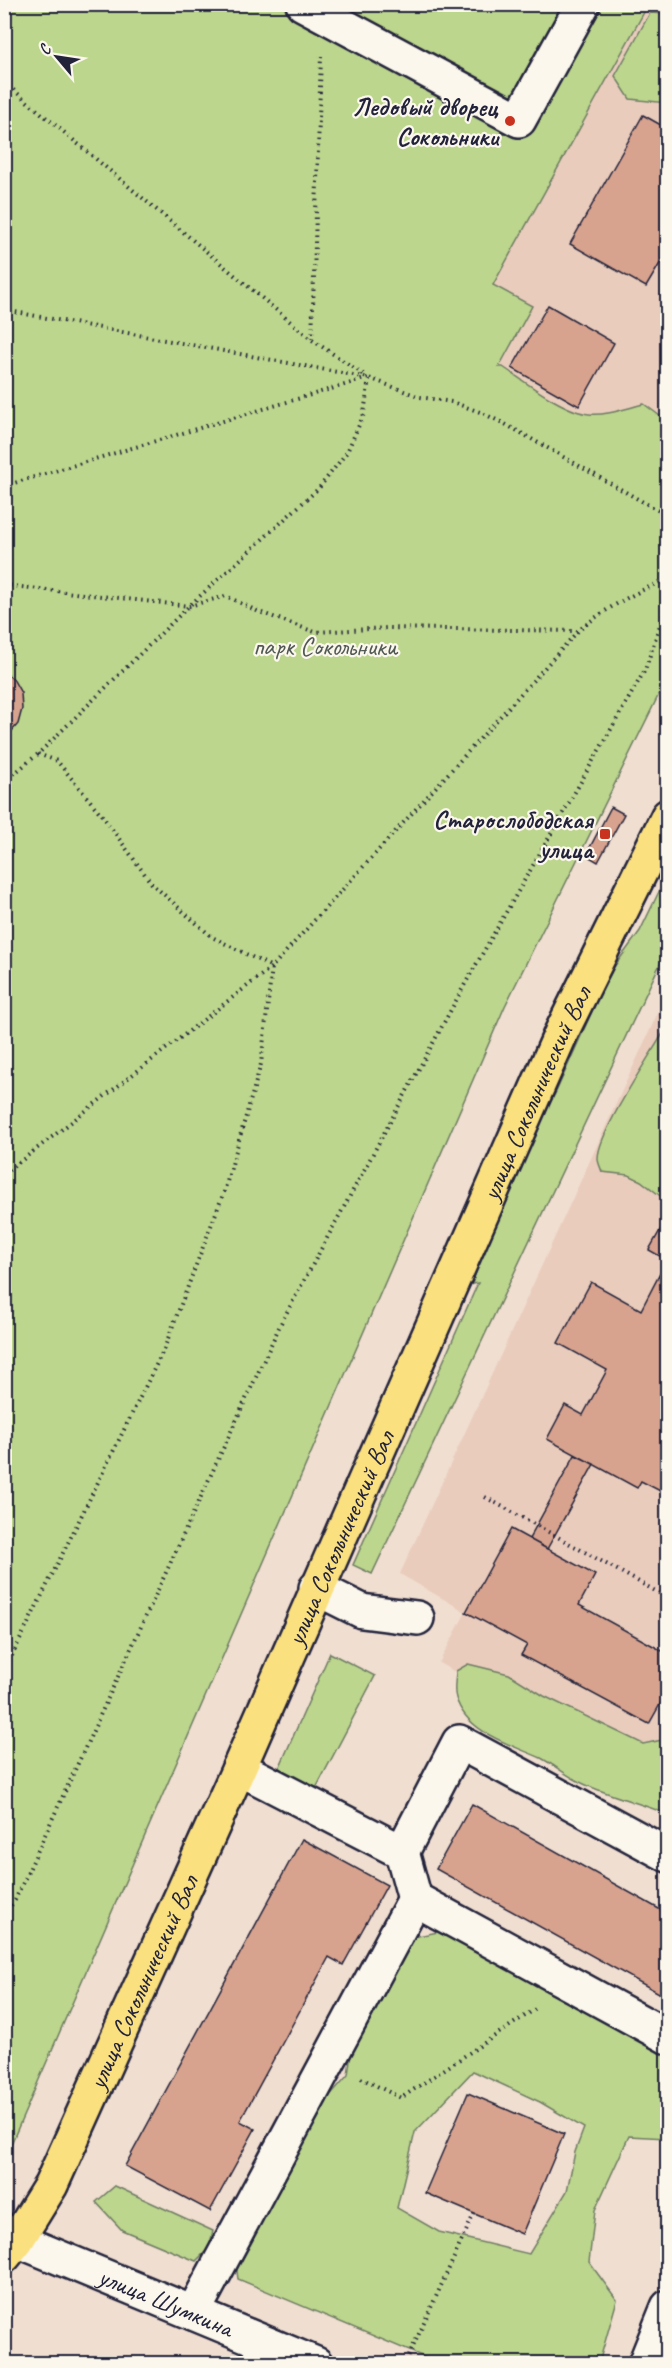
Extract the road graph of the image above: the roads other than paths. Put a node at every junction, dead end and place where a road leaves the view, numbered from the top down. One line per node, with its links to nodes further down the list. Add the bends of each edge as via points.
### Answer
1 (583, 4): 2 (street, via 519,120)
2 (313, 10)
3 (668, 816): 4 (main road, улица Сокольнический Вал, via 562,1031)
4 (316, 1588): 5 (street, via 362,1611); 6 (main road, улица Сокольнический Вал)
5 (417, 1618)
6 (239, 1768): 7 (street); 11 (main road, улица Сокольнический Вал, via 51,2185)
7 (402, 1852): 8 (street, via 459,1742); 9 (street)
8 (668, 1855)
9 (415, 1899): 10 (street); 13 (street)
10 (668, 2037)
11 (9, 2242): 13 (street, улица Шумкина)
12 (668, 2307): 15 (street)
13 (193, 2313): 14 (street, улица Шумкина)
14 (316, 2364)
15 (645, 2364)

